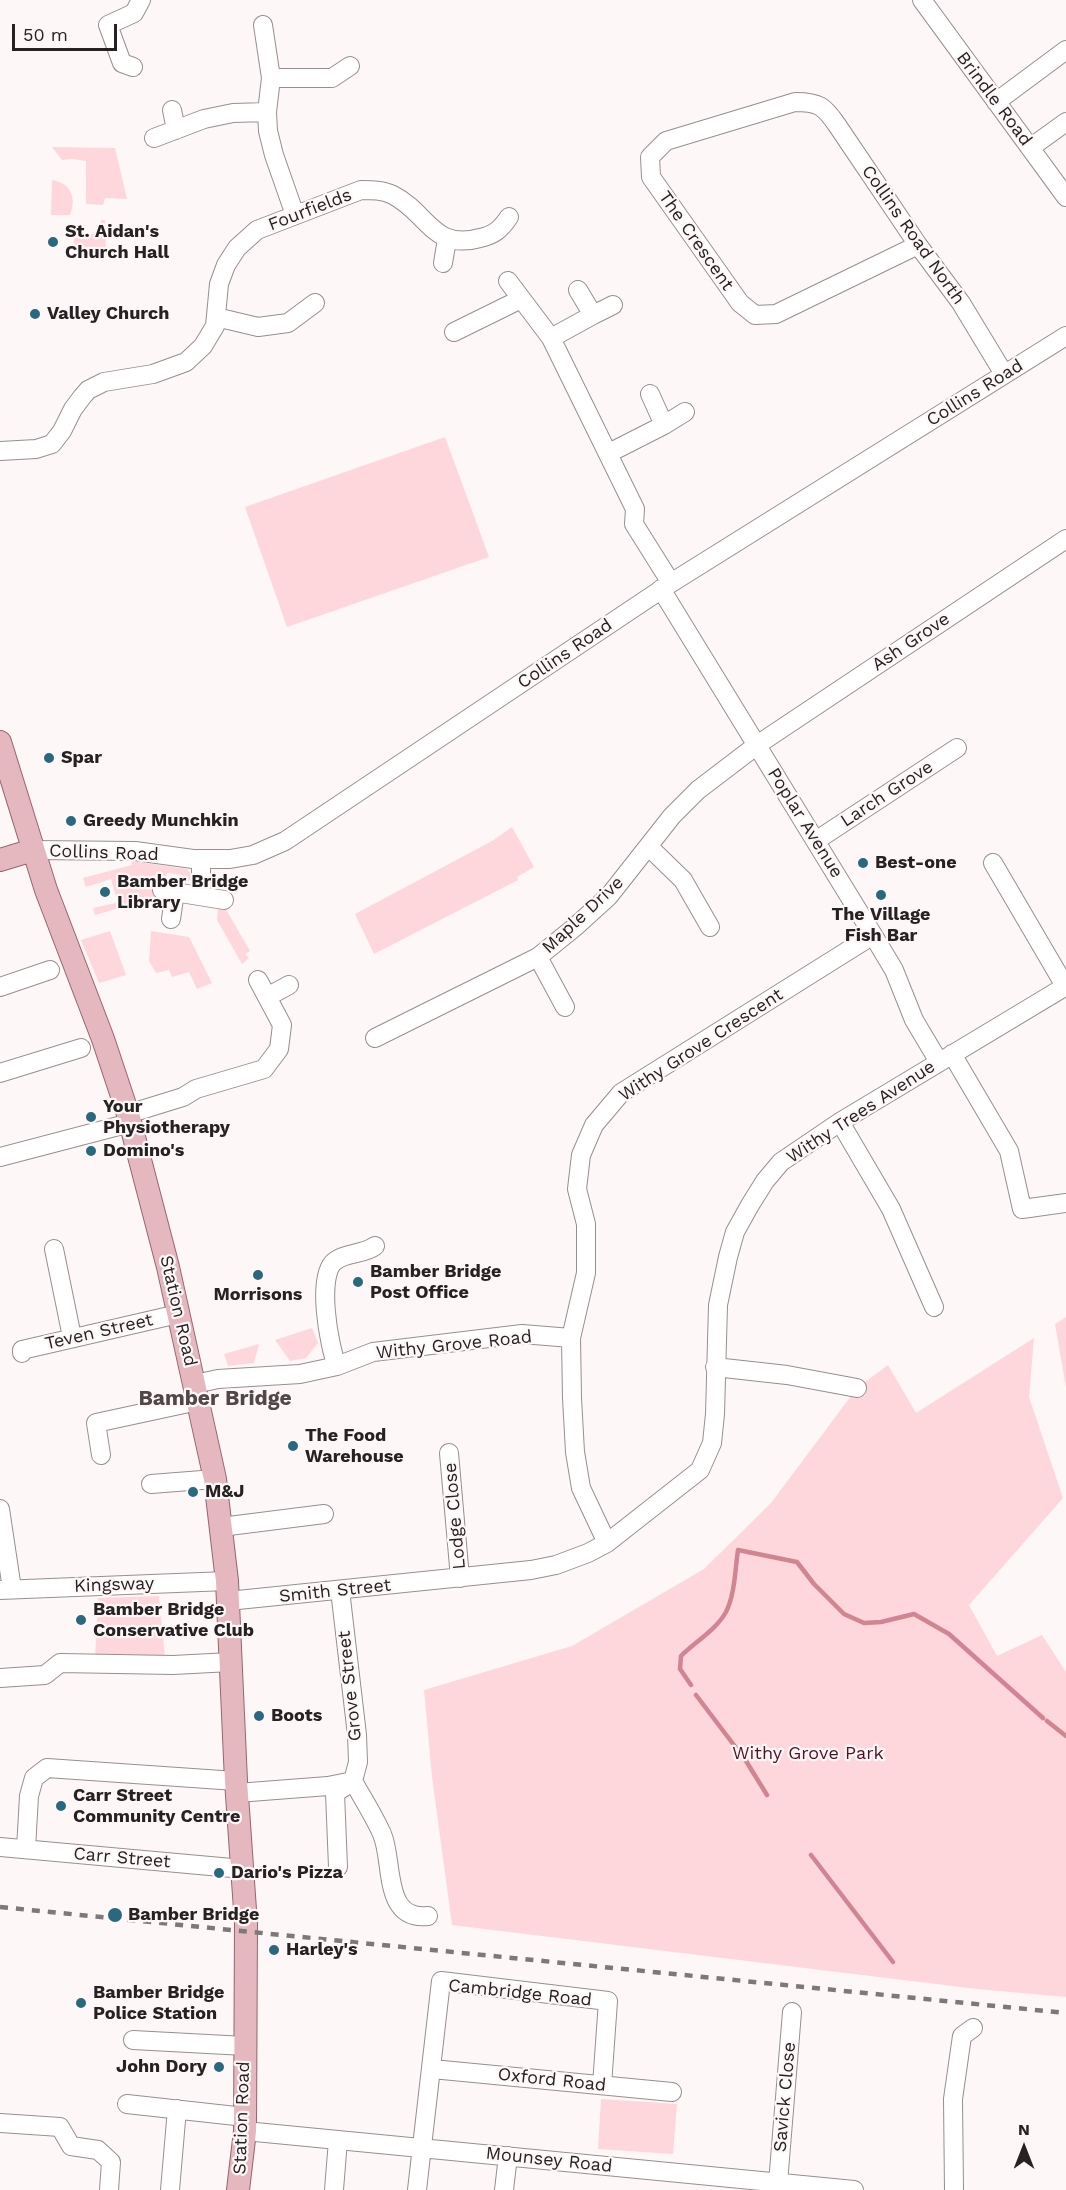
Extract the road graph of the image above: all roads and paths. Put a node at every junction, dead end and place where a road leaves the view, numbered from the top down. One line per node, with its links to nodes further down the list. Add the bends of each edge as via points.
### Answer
1 (141, 0): 6 (street, via 134,13 108,25 122,63)
2 (922, 0): 9 (street, Brindle Road)
3 (263, 25): 7 (street)
4 (1066, 50): 9 (street)
5 (350, 66): 7 (street, via 332,78)
6 (133, 67)
7 (271, 78): 11 (street)
8 (814, 102): 20 (street, Collins Road North, via 827,111); 20 (street, The Crescent, via 795,102 666,141 650,157 651,177 740,303 755,315 776,314)
9 (996, 102): 15 (street, Brindle Road)
10 (172, 110): 13 (street)
11 (267, 112): 13 (street, via 233,113); 17 (street, via 274,155)
12 (1066, 122): 15 (street)
13 (176, 130): 14 (street)
14 (154, 138)
15 (1030, 148): 16 (street, Brindle Road)
16 (1066, 197)
17 (295, 215): 19 (street, Fourfields, via 361,190 378,190 406,203); 28 (street, Fourfields, via 257,230 237,248 219,284)
18 (509, 217): 19 (street, via 490,236)
19 (447, 239): 21 (street)
20 (918, 245): 32 (street, Collins Road North, via 961,303)
21 (443, 263)
22 (508, 281): 24 (street, Poplar Avenue)
23 (578, 290): 27 (street)
24 (520, 299): 29 (street); 31 (street, Poplar Avenue)
25 (315, 303): 28 (street, via 288,323 258,327)
26 (613, 305): 27 (street)
27 (593, 315): 31 (street)
28 (216, 317): 36 (street, Fourfields, via 203,346 186,362 153,374 104,382 82,397 52,444)
29 (454, 332)
30 (1066, 336): 32 (street, Collins Road)
31 (551, 338): 37 (street, Poplar Avenue)
32 (1004, 374): 39 (street, Collins Road)
33 (650, 394): 35 (street)
34 (685, 412): 35 (street)
35 (664, 424): 37 (street)
36 (0, 451)
37 (609, 453): 39 (street, Poplar Avenue, via 635,509 634,524)
38 (1066, 539): 41 (street, Ash Grove)
39 (666, 586): 41 (street, Poplar Avenue); 47 (street, Collins Road, via 285,841 254,855)
40 (0, 742): 45 (main road, Station Road)
41 (757, 746): 43 (street, Poplar Avenue); 44 (street, Maple Drive, via 698,790)
42 (957, 748): 43 (street, Larch Grove)
43 (817, 840): 53 (street, Poplar Avenue)
44 (649, 847): 52 (street, via 683,880); 54 (street, Maple Drive, via 609,896)
45 (33, 850): 46 (main road); 47 (street, Collins Road, via 135,850); 66 (main road, Station Road)
46 (0, 860)
47 (201, 860): 49 (street)
48 (993, 863): 58 (street)
49 (201, 896): 50 (street); 51 (street, via 168,891)
50 (224, 900)
51 (171, 919)
52 (710, 927)
53 (873, 934): 64 (street, Poplar Avenue, via 894,970 914,1020); 75 (street, Withy Grove Crescent, via 621,1093 594,1125 581,1155 577,1189 588,1244)
54 (538, 957): 61 (street); 62 (street, Maple Drive)
55 (50, 970): 59 (street)
56 (258, 980): 60 (street)
57 (289, 985): 60 (street)
58 (1065, 986): 64 (street, Withy Trees Avenue)
59 (0, 987)
60 (267, 997): 66 (street, via 282,1025 279,1049 264,1069 196,1089)
61 (565, 1007)
62 (375, 1038)
63 (81, 1048): 65 (street)
64 (946, 1058): 67 (street, Withy Trees Avenue); 69 (street, Poplar Avenue, via 1009,1151 1022,1209)
65 (0, 1073)
66 (129, 1119): 68 (street); 73 (main road, Station Road)
67 (840, 1122): 72 (street, via 891,1209); 78 (street, Withy Trees Avenue, via 781,1162 735,1232 718,1305)
68 (0, 1157)
69 (1066, 1203)
70 (375, 1246): 77 (street, via 335,1261 327,1275 331,1351)
71 (54, 1249): 74 (street)
72 (934, 1307)
73 (178, 1314): 74 (street, Teven Street); 80 (main road, Station Road)
74 (72, 1337): 76 (street, Teven Street)
75 (572, 1338): 77 (street, Withy Grove Road, via 522,1334 373,1352); 88 (street, Withy Grove Crescent, via 572,1398 581,1488)
76 (22, 1353)
77 (337, 1366): 80 (street, Withy Grove Road, via 300,1374 218,1379)
78 (715, 1367): 79 (street); 88 (street, Withy Trees Avenue, via 712,1443 700,1470)
79 (857, 1388)
80 (196, 1392): 82 (street, Withy Grove Road, via 96,1423); 83 (main road, Station Road)
81 (449, 1454): 89 (street, Lodge Close)
82 (101, 1455)
83 (215, 1479): 84 (street); 87 (main road, Station Road)
84 (151, 1484)
85 (0, 1509): 91 (street)
86 (324, 1514): 87 (street)
87 (221, 1527): 93 (main road, Station Road)
88 (607, 1543): 89 (street, Withy Trees Avenue, via 556,1565)
89 (460, 1578): 90 (street, Withy Trees Avenue)
90 (407, 1584): 92 (street, Smith Street)
91 (6, 1589): 93 (street, Kingsway)
92 (340, 1590): 93 (street, Smith Street); 96 (street, Grove Street, via 357,1735 358,1762)
93 (227, 1591): 94 (main road, Station Road)
94 (231, 1662): 95 (street, via 60,1663 45,1675); 97 (main road, Station Road)
95 (0, 1678)
96 (353, 1781): 97 (street, via 328,1786); 100 (street, via 335,1793); 102 (street, via 383,1836 396,1900 416,1917)
97 (236, 1787): 99 (street, via 47,1768 34,1778 29,1796); 101 (main road, Station Road)
98 (0, 1847): 99 (street, Carr Street)
99 (26, 1849): 101 (street, Carr Street)
100 (338, 1867)
101 (243, 1869): 106 (main road, Station Road)
102 (428, 1916)
103 (792, 2012): 117 (street, Savick Close)
104 (973, 2028): 126 (street, via 962,2036 953,2099)
105 (133, 2040): 106 (street, Station Road)
106 (245, 2046): 113 (main road, Station Road)
107 (432, 2069): 108 (street, Oxford Road); 108 (street, Cambridge Road, via 441,1982 608,2001); 115 (street, Cambridge Road)
108 (602, 2085): 109 (street, Oxford Road)
109 (672, 2092)
110 (128, 2104): 111 (street, Mounsey Road)
111 (177, 2109): 113 (street, Mounsey Road); 120 (street)
112 (0, 2123): 119 (street, via 60,2127 70,2146 98,2150 111,2162)
113 (245, 2124): 114 (street, Mounsey Road); 121 (main road, Station Road)
114 (338, 2140): 115 (street, Mounsey Road); 122 (street)
115 (422, 2148): 116 (street, Mounsey Road); 123 (street, Cambridge Road)
116 (508, 2156): 117 (street, Mounsey Road); 124 (street)
117 (778, 2182): 118 (street, Mounsey Road)
118 (806, 2188): 125 (street, Mounsey Road)
119 (109, 2190)
120 (170, 2190)
121 (238, 2190)
122 (334, 2190)
123 (417, 2190)
124 (504, 2190)
125 (854, 2190)
126 (954, 2190)

